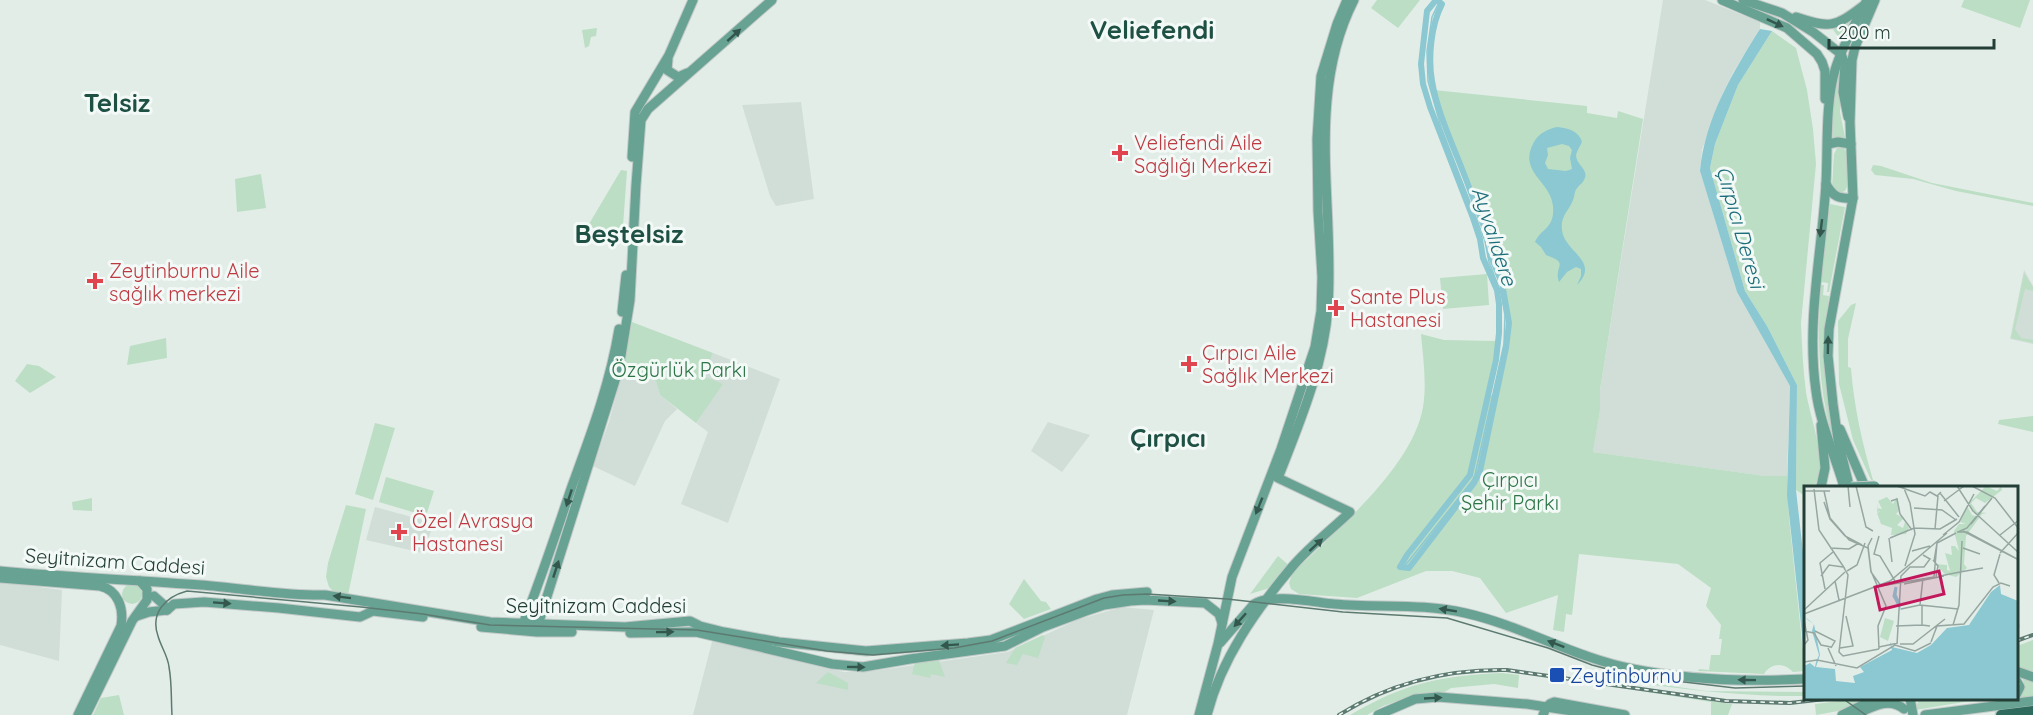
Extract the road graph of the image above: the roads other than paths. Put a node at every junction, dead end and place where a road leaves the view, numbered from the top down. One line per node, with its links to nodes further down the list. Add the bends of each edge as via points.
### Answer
1 (693, 0): 13 (main road)
2 (772, 0): 14 (main road, one-way to 2)
3 (1347, 0): 40 (main road, one-way to 40, via 1321,76 1317,138 1322,277 1315,347 1232,577)
4 (1354, 0): 29 (main road, one-way to 4, via 1350,512 1278,478 1309,394 1324,336 1329,281 1325,122 1332,66)
5 (1722, 0): 11 (main road, one-way to 11, via 1779,24)
6 (1743, 0): 9 (main road)
7 (1875, 0): 15 (main road, via 1854,50)
8 (1866, 2): 9 (main road, via 1844,21 1831,25); 12 (main road)
9 (1782, 13): 10 (main road)
10 (1813, 32): 11 (main road, via 1809,41); 12 (main road)
11 (1804, 42): 16 (main road, via 1820,58 1825,71)
12 (1841, 54): 15 (main road, via 1845,64 1844,105); 16 (main road, via 1834,71)
13 (669, 55): 14 (main road, via 670,74 678,77); 41 (main road, one-way to 41, via 634,112 624,302 614,357 585,456)
14 (694, 70): 42 (main road, one-way to 14, via 619,368 631,294 641,120 648,109)
15 (1850, 122): 18 (main road)
16 (1828, 128): 17 (main road)
17 (1828, 144): 18 (main road); 19 (main road)
18 (1851, 144): 20 (main road)
19 (1826, 184): 20 (main road, via 1838,198); 22 (main road, one-way to 22, via 1812,330)
20 (1853, 198): 21 (main road, one-way to 20, via 1829,329)
21 (1833, 404): 25 (main road); 26 (main road, via 1843,437)
22 (1821, 420): 23 (main road, via 1825,468); 24 (main road)
23 (1821, 486)
24 (1844, 486)
25 (1850, 486)
26 (1870, 486)
27 (0, 571): 30 (main road, Seyitnizam Caddesi)
28 (0, 578): 34 (main road, Seyitnizam Caddesi, via 100,586)
29 (1284, 579): 36 (main road); 37 (main road, via 1285,591)
30 (126, 580): 31 (main road, Seyitnizam Caddesi); 34 (main road)
31 (140, 581): 32 (main road, Seyitnizam Caddesi); 35 (main road)
32 (163, 583): 35 (main road); 41 (main road, Seyitnizam Caddesi, one-way to 32, via 472,621 324,595)
33 (1147, 592): 42 (main road, Seyitnizam Caddesi, one-way to 42, via 1097,599 991,640 866,651 779,642 723,632 690,621 625,627)
34 (116, 596): 55 (main road, via 122,611 121,626)
35 (151, 598): 38 (main road); 39 (main road)
36 (1268, 599): 37 (main road); 43 (main road, one-way to 43, via 1254,604); 44 (main road)
37 (1299, 601): 47 (main road, one-way to 37, via 1710,679 1635,669 1466,613 1421,606)
38 (166, 610): 39 (main road, Seyitnizam Caddesi); 40 (main road, Seyitnizam Caddesi, one-way to 40, via 174,604 204,602 360,617 372,611 529,632 693,632 841,666 863,667 1005,646 1072,616 1130,601 1205,603 1219,614)
39 (134, 617): 56 (main road)
40 (1222, 623): 43 (main road)
41 (523, 624): 42 (main road, Seyitnizam Caddesi)
42 (538, 625)
43 (1221, 641): 44 (main road, via 1231,638); 57 (main road)
44 (1236, 645): 58 (main road)
45 (2018, 672): 46 (main road)
46 (2033, 677)
47 (1804, 679)
48 (1875, 700): 62 (main road)
49 (2000, 700): 54 (main road)
50 (2033, 701): 54 (main road)
51 (1907, 710): 63 (main road, via 1887,702)
52 (1549, 711): 59 (main road, one-way to 52, via 1415,699 1438,697); 60 (main road); 61 (main road, via 1550,703 1560,702)
53 (2033, 711): 65 (highway)
54 (1936, 713): 64 (main road)
55 (78, 715)
56 (86, 715)
57 (1199, 715)
58 (1207, 715)
59 (1378, 715)
60 (1598, 715)
61 (1625, 715)
62 (1842, 715)
63 (1854, 715)
64 (1925, 715)
65 (2001, 715)

